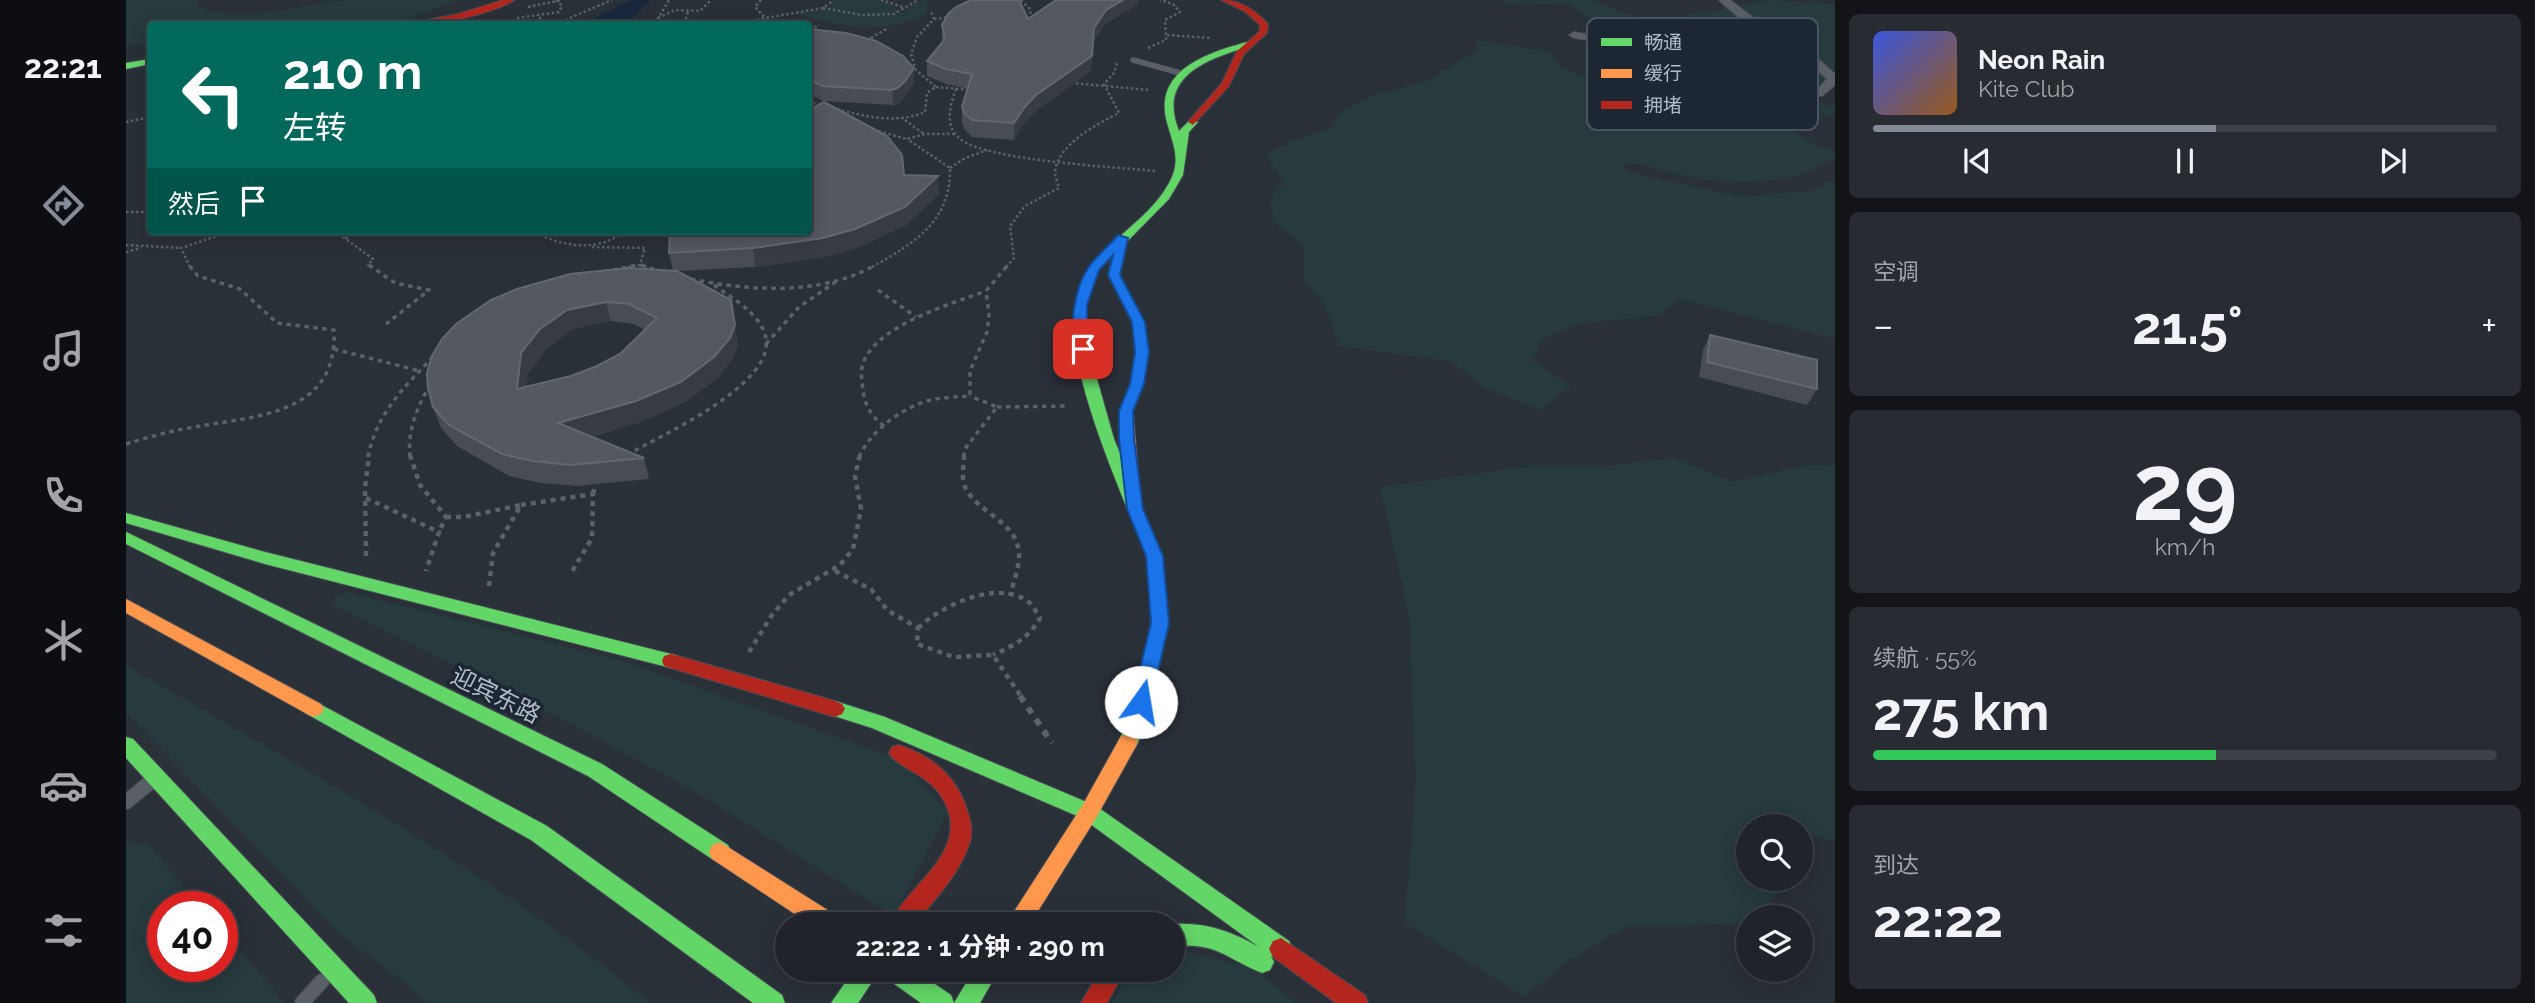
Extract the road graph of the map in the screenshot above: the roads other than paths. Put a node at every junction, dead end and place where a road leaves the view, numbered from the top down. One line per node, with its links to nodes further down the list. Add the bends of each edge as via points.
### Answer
1 (468, 0): 7 (main road)
2 (511, 0): 8 (main road)
3 (1724, 0): 6 (street)
4 (1228, 1): 5 (main road); 9 (main road)
5 (1271, 5): 9 (main road, via 1272,17)
6 (1748, 18)
7 (405, 21)
8 (428, 21)
9 (1264, 24): 12 (main road, via 1263,33)
10 (1574, 35): 11 (street)
11 (1587, 37)
12 (1251, 43): 17 (main road); 20 (main road, via 1240,53 1216,98 1184,131)
13 (1133, 60): 17 (lane)
14 (147, 61): 15 (main road)
15 (126, 64)
16 (1818, 64): 18 (street)
17 (1184, 74): 20 (main road, via 1167,100 1171,127)
18 (1835, 79): 19 (street)
19 (1818, 92)
20 (1181, 148): 21 (main road, via 1178,175 1164,199)
21 (1122, 238): 22 (main road, via 1114,275 1138,322 1142,352 1137,384 1126,411); 22 (main road, via 1093,269 1081,305 1080,332 1107,439)
22 (1135, 509): 32 (main road, via 1154,556 1160,623 1135,729)
23 (126, 518): 26 (main road)
24 (126, 537): 33 (main road, 迎宾东路, via 595,770)
25 (126, 605): 45 (main road, via 539,833)
26 (725, 676): 27 (main road); 32 (main road, via 878,722)
27 (847, 730)
28 (126, 746): 30 (main road)
29 (884, 746): 34 (main road, via 944,779 957,807 961,832 949,859)
30 (156, 779): 31 (lane); 37 (main road)
31 (126, 802)
32 (1088, 812): 35 (main road); 50 (main road)
33 (811, 912)
34 (910, 912)
35 (1025, 912)
36 (1185, 933): 38 (main road, via 1223,936)
37 (333, 968): 43 (lane); 44 (main road)
38 (1280, 973)
39 (859, 982): 46 (main road)
40 (911, 982): 47 (main road)
41 (980, 982): 48 (main road)
42 (1106, 982): 49 (main road)
43 (302, 1003)
44 (365, 1003)
45 (773, 1003)
46 (843, 1003)
47 (942, 1003)
48 (966, 1003)
49 (1093, 1003)
50 (1356, 1003)

